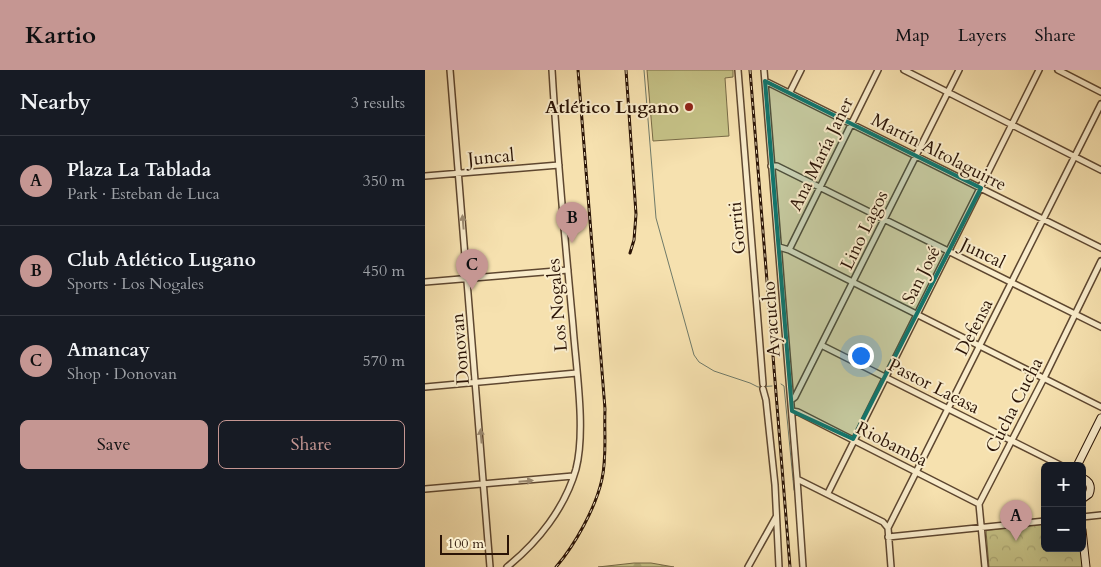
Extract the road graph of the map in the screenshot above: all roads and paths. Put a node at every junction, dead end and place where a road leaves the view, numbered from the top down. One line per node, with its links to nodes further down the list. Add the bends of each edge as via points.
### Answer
1 (450, 70): 23 (street, Donovan)
2 (552, 70): 20 (street, Los Nogales)
3 (738, 70): 68 (street, Gorriti)
4 (764, 70): 11 (street, Ayacucho)
5 (801, 70): 12 (street)
6 (878, 70): 16 (street, Ana María Janer)
7 (904, 70): 13 (street)
8 (959, 70): 13 (street, Lino Lagos)
9 (1039, 70): 17 (street, San José)
10 (1059, 70): 14 (street)
11 (765, 81): 12 (street, Martín Altolaguirre); 21 (street, Ayacucho)
12 (790, 92): 16 (street, Martín Altolaguirre)
13 (948, 92): 17 (street); 18 (street, Lino Lagos)
14 (1101, 92)
15 (1101, 104): 19 (street, Defensa)
16 (851, 123): 18 (street, Martín Altolaguirre); 25 (street, Ana María Janer)
17 (1012, 125): 19 (street); 26 (street, San José)
18 (916, 156): 26 (street, Martín Altolaguirre); 27 (street, Lino Lagos)
19 (1075, 157): 22 (street); 28 (street, Defensa)
20 (559, 165): 23 (street, Juncal); 34 (street, Los Nogales)
21 (771, 166): 25 (street, Juncal); 29 (street, Ayacucho)
22 (1101, 170)
23 (459, 174): 24 (street, Juncal); 35 (street, Donovan, one-way to 23)
24 (425, 176)
25 (821, 187): 27 (street, Juncal); 31 (street, Ana María Janer)
26 (981, 188): 28 (street, Martín Altolaguirre); 32 (street, San José)
27 (885, 218): 32 (street, Juncal); 37 (street, Lino Lagos)
28 (1043, 220): 30 (street, Martín Altolaguirre); 38 (street, Defensa)
29 (779, 247): 31 (street); 49 (street, Ayacucho)
30 (1101, 248)
31 (789, 250): 37 (street)
32 (949, 252): 38 (street, Juncal); 39 (street, San José)
33 (1101, 261): 40 (street, Cucha Cucha)
34 (568, 270): 35 (street); 44 (street, Los Nogales)
35 (468, 279): 36 (street); 47 (street, Donovan)
36 (425, 282)
37 (853, 282): 39 (street); 42 (street, Lino Lagos)
38 (1012, 283): 40 (street, Juncal); 43 (street, Defensa)
39 (917, 314): 43 (street); 45 (street, San José)
40 (1075, 314): 41 (street, Juncal); 46 (street, Cucha Cucha)
41 (1101, 327)
42 (821, 346): 45 (street, Pastor Lacasa); 49 (street, Lino Lagos)
43 (980, 346): 46 (street); 51 (street, Defensa)
44 (577, 373): 47 (street); 59 (street, Los Nogales, via 580,440)
45 (885, 376): 51 (street, Pastor Lacasa); 54 (street, San José)
46 (1044, 378): 50 (street); 55 (street, Cucha Cucha)
47 (476, 383): 48 (street); 62 (street, Donovan, one-way to 47)
48 (425, 386)
49 (791, 400): 52 (street, Ayacucho)
50 (1101, 407)
51 (947, 409): 55 (street, Pastor Lacasa); 58 (street, Defensa)
52 (792, 411): 54 (street, Riobamba); 60 (street, Ayacucho)
53 (1101, 418): 57 (street)
54 (853, 439): 58 (street, Riobamba); 64 (street, San José)
55 (1011, 441): 56 (street, Pastor Lacasa); 66 (street, Cucha Cucha)
56 (1054, 462)
57 (1079, 462)
58 (916, 472): 66 (street, Riobamba); 72 (street, Defensa)
59 (573, 476): 62 (street, one-way to 59); 76 (street, Los Nogales, via 557,512 525,551)
60 (797, 479): 64 (street); 79 (street, Ayacucho)
61 (1086, 480): 65 (street, via 1091,488)
62 (485, 485): 63 (street); 75 (street, Donovan)
63 (425, 489)
64 (827, 493): 72 (street, via 883,522)
65 (1086, 496)
66 (979, 504): 71 (street)
67 (1101, 515): 69 (street)
68 (776, 516): 77 (street); 78 (street, Gorriti)
69 (1086, 517)
70 (1041, 521): 71 (street)
71 (981, 527): 73 (street); 81 (street)
72 (888, 528): 73 (street, Defensa)
73 (888, 537): 80 (street, Defensa)
74 (1084, 552): 82 (street)
75 (490, 567)
76 (507, 567)
77 (748, 567)
78 (779, 567)
79 (803, 567)
80 (891, 567)
81 (985, 567)
82 (1086, 567)

